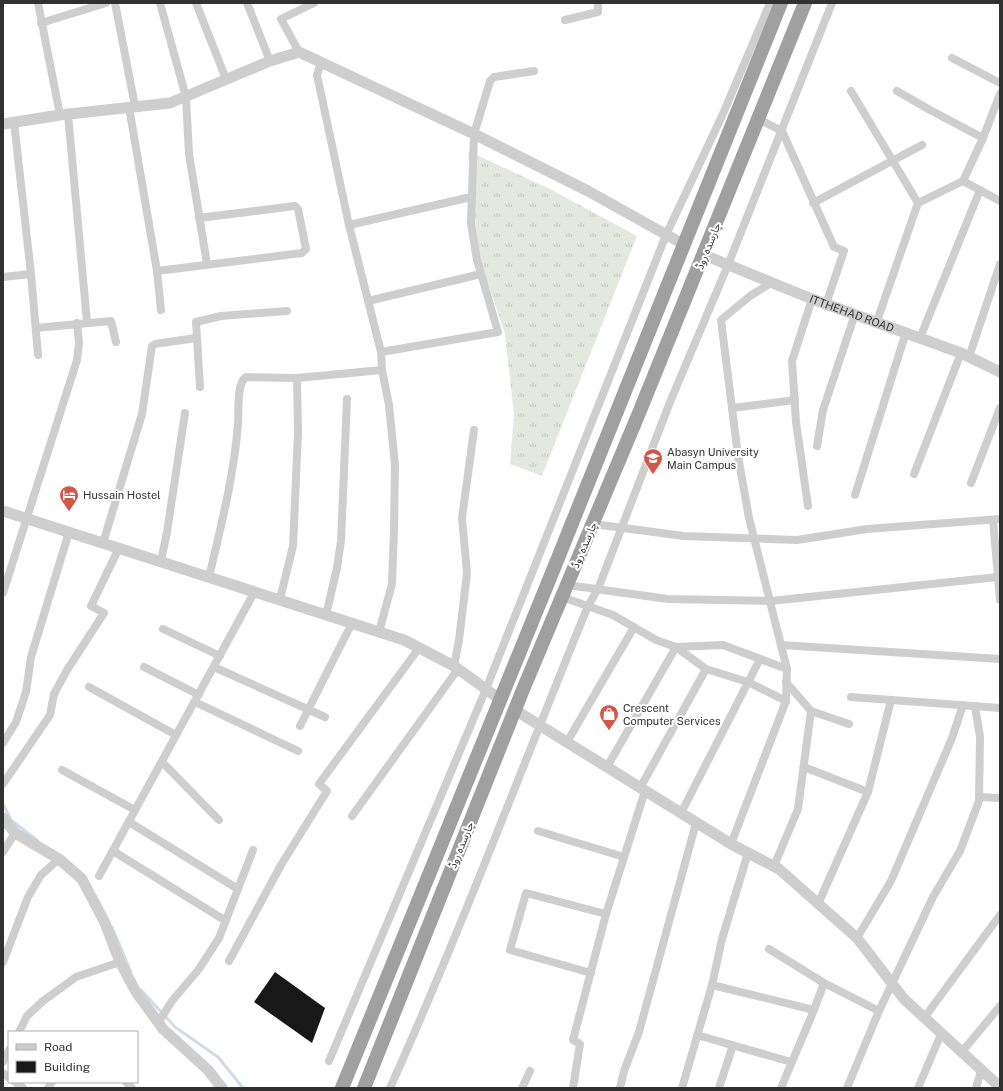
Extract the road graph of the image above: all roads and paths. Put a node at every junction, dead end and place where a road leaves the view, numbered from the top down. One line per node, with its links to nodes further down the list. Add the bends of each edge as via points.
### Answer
1 (38, 3): 14 (street)
2 (106, 3): 14 (street)
3 (115, 3): 26 (street)
4 (160, 3): 25 (street)
5 (196, 3): 20 (street)
6 (247, 3): 17 (street)
7 (598, 3): 13 (street, via 598,12)
8 (770, 3): 43 (street, via 722,116)
9 (780, 3): 44 (highway, چارسدہ روڈ)
10 (805, 3): 28 (highway, چارسدہ روڈ)
11 (832, 3): 30 (street)
12 (311, 4): 15 (street, via 281,19)
13 (565, 20)
14 (42, 23): 27 (street)
15 (298, 52): 17 (street); 18 (street)
16 (952, 58): 21 (street)
17 (270, 61): 20 (street)
18 (321, 62): 31 (street); 42 (street, via 318,75)
19 (534, 71): 31 (street, via 494,77 490,81)
20 (226, 79): 25 (street)
21 (1000, 83)
22 (851, 90): 34 (street)
23 (897, 91): 32 (street)
24 (1000, 94): 32 (street)
25 (186, 98): 26 (street, via 170,103); 41 (street, via 189,154)
26 (132, 107): 27 (street); 49 (street)
27 (64, 114): 29 (street); 61 (street)
28 (758, 118): 30 (street); 45 (highway, چارسدہ روڈ)
29 (8, 123): 50 (street)
30 (782, 131): 39 (street); 48 (street)
31 (474, 134): 37 (street); 43 (street, via 588,191)
32 (983, 138): 35 (street)
33 (922, 145): 34 (street)
34 (892, 162): 39 (street); 40 (street)
35 (962, 181): 36 (street); 40 (street)
36 (980, 190): 38 (street); 66 (street)
37 (471, 197): 42 (street); 51 (street, via 471,223)
38 (1000, 201)
39 (813, 203): 56 (street, via 834,247 844,251)
40 (918, 203): 60 (street)
41 (199, 218): 46 (street); 46 (street, via 295,206 298,209 306,246 302,253)
42 (349, 224): 55 (street)
43 (666, 235): 44 (street); 127 (street)
44 (683, 244): 74 (highway, چارسدہ روڈ)
45 (704, 255): 48 (street, ITTHEHAD ROAD); 76 (highway, چارسدہ روڈ)
46 (207, 264): 49 (street)
47 (1000, 264): 70 (street)
48 (728, 265): 53 (street, ITTHEHAD ROAD); 92 (street)
49 (156, 271): 57 (street)
50 (31, 274): 52 (street); 63 (street)
51 (481, 274): 55 (street); 68 (street, via 498,332)
52 (3, 277)
53 (771, 283): 54 (street, ITTHEHAD ROAD); 79 (street, via 750,296 721,320)
54 (812, 299): 56 (street, ITTHEHAD ROAD); 78 (street, via 792,361)
55 (368, 301): 68 (street)
56 (826, 304): 59 (street, ITTHEHAD ROAD)
57 (161, 310)
58 (287, 310): 65 (street, via 221,316 198,322 195,324)
59 (856, 314): 60 (street, ITTHEHAD ROAD); 83 (street, via 823,410)
60 (877, 321): 64 (street, ITTHEHAD ROAD)
61 (87, 322): 62 (street); 67 (street, via 111,321)
62 (77, 323): 63 (street); 89 (street, via 77,360)
63 (36, 328): 69 (street)
64 (906, 332): 66 (street, ITTHEHAD ROAD); 86 (street)
65 (196, 338): 75 (street); 95 (street, via 152,346 142,414)
66 (920, 338): 70 (street, ITTHEHAD ROAD)
67 (116, 342)
68 (381, 352): 71 (street)
69 (38, 355)
70 (965, 355): 72 (street, ITTHEHAD ROAD); 84 (street)
71 (382, 370): 73 (street); 112 (street, via 389,404 395,465 392,584)
72 (1000, 372)
73 (297, 378): 98 (street, via 246,377 241,383 230,491); 105 (street, via 298,433 293,546)
74 (627, 383): 76 (highway); 130 (highway, چارسدہ روڈ)
75 (200, 387)
76 (648, 392): 91 (highway, چارسدہ روڈ)
77 (347, 399): 108 (street, via 341,540)
78 (795, 400): 79 (street); 87 (street)
79 (732, 408): 94 (street)
80 (1000, 408): 85 (street)
81 (185, 413): 97 (street)
82 (474, 430): 121 (street, via 462,518 467,573)
83 (817, 446)
84 (914, 474)
85 (971, 483)
86 (855, 495)
87 (808, 506)
88 (3, 511): 89 (street)
89 (27, 519): 93 (street); 103 (street)
90 (997, 520): 94 (street, via 867,529 797,540); 99 (street)
91 (593, 524): 92 (street); 102 (highway, چارسدہ روڈ)
92 (620, 528): 94 (street, via 684,536); 100 (street)
93 (69, 532): 95 (street); 145 (street, via 31,657 26,692 16,722)
94 (754, 538): 106 (street)
95 (103, 543): 96 (street)
96 (119, 548): 97 (street); 151 (street, via 91,606 104,613 54,694 50,715)
97 (161, 561): 98 (street)
98 (209, 577): 101 (street)
99 (998, 577): 104 (street); 106 (street)
100 (598, 589): 102 (street); 106 (street, via 668,599); 107 (street)
101 (255, 591): 105 (street); 116 (street)
102 (564, 591): 107 (street); 137 (highway, چارسدہ روڈ)
103 (3, 593)
104 (1000, 595)
105 (280, 599): 108 (street)
106 (770, 600): 113 (street)
107 (588, 606): 110 (street, via 613,615); 141 (street)
108 (326, 615): 109 (street)
109 (352, 623): 112 (street); 136 (street)
110 (634, 627): 114 (street, via 656,640); 144 (street)
111 (163, 628): 116 (street)
112 (379, 632): 115 (street)
113 (781, 645): 118 (street); 123 (street)
114 (676, 647): 117 (street, via 723,645); 122 (street); 148 (street)
115 (419, 648): 121 (street); 181 (street, via 319,784 327,791 282,865)
116 (220, 656): 119 (street)
117 (760, 659): 123 (street); 124 (street)
118 (1000, 659)
119 (214, 667): 129 (street); 136 (street)
120 (144, 668): 129 (street)
121 (456, 668): 127 (street); 158 (street)
122 (706, 669): 124 (street); 152 (street)
123 (787, 669): 125 (street)
124 (748, 682): 132 (street); 157 (street)
125 (786, 682): 132 (street); 138 (street)
126 (89, 687): 143 (street)
127 (486, 689): 130 (street); 199 (street)
128 (851, 697): 131 (street)
129 (197, 699): 143 (street); 146 (street)
130 (501, 700): 206 (highway, چارسدہ روڈ)
131 (891, 700): 133 (street); 153 (street)
132 (786, 701): 165 (street)
133 (963, 705): 134 (street); 179 (street, via 952,738 894,874)
134 (975, 706): 135 (street); 154 (street, via 980,737)
135 (1000, 708)
136 (309, 709): 139 (street); 142 (street)
137 (515, 710): 141 (street); 207 (highway, چارسدہ روڈ)
138 (811, 711): 140 (street); 149 (street)
139 (325, 717)
140 (849, 724)
141 (539, 725): 144 (street); 208 (street, via 430,1000)
142 (300, 726)
143 (176, 735): 147 (street)
144 (567, 742): 148 (street)
145 (3, 743)
146 (298, 751)
147 (162, 762): 156 (street); 160 (street)
148 (607, 767): 152 (street)
149 (804, 767): 153 (street); 172 (street, via 798,809)
150 (62, 770): 156 (street)
151 (3, 784)
152 (643, 790): 157 (street); 170 (street)
153 (868, 792): 175 (street)
154 (979, 797): 155 (street); 186 (street, via 960,851 933,897)
155 (1000, 798)
156 (135, 810): 161 (street)
157 (681, 813): 162 (street)
158 (352, 816)
159 (3, 818): 164 (street)
160 (218, 820)
161 (129, 822): 166 (street); 174 (street)
162 (696, 822): 165 (street); 211 (street, via 639,1032)
163 (538, 831): 170 (street)
164 (15, 833): 168 (street); 171 (street)
165 (730, 844): 169 (street)
166 (113, 850): 173 (street); 178 (street)
167 (253, 850): 174 (street)
168 (3, 852)
169 (748, 853): 172 (street); 187 (street, via 722,939)
170 (624, 856): 176 (street)
171 (60, 859): 182 (street, via 41,875 28,897); 183 (street, via 82,879 105,923)
172 (774, 866): 175 (street)
173 (99, 876)
174 (238, 889): 178 (street)
175 (818, 904): 179 (street)
176 (606, 914): 184 (street); 184 (street, via 526,893 510,950)
177 (1000, 915): 191 (street)
178 (226, 920): 192 (street, via 219,938 199,969)
179 (857, 938): 186 (street)
180 (769, 949): 185 (street)
181 (229, 961)
182 (3, 962)
183 (120, 962): 192 (street, via 136,992); 193 (street, via 76,977 27,1016)
184 (591, 973): 210 (street, via 573,1040 580,1044)
185 (824, 983): 189 (street); 190 (street)
186 (891, 984): 190 (street); 191 (street)
187 (712, 985): 189 (street); 195 (street)
188 (1000, 1006): 198 (street)
189 (814, 1010): 201 (street)
190 (879, 1011): 215 (street)
191 (924, 1018): 194 (street)
192 (158, 1021): 205 (street, via 208,1070)
193 (20, 1031)
194 (941, 1034): 198 (street); 216 (street)
195 (697, 1035): 196 (street); 212 (street)
196 (733, 1045): 201 (street); 213 (street)
197 (8, 1052): 200 (street)
198 (961, 1053): 203 (street)
199 (329, 1061)
200 (3, 1062)
201 (791, 1062): 214 (street)
202 (530, 1071): 209 (street)
203 (981, 1072): 204 (street); 217 (street)
204 (1000, 1087)
205 (222, 1088)
206 (342, 1088)
207 (364, 1088)
208 (390, 1088)
209 (522, 1088)
210 (573, 1088)
211 (620, 1088)
212 (682, 1088)
213 (719, 1088)
214 (781, 1088)
215 (847, 1088)
216 (918, 1088)
217 (976, 1088)

